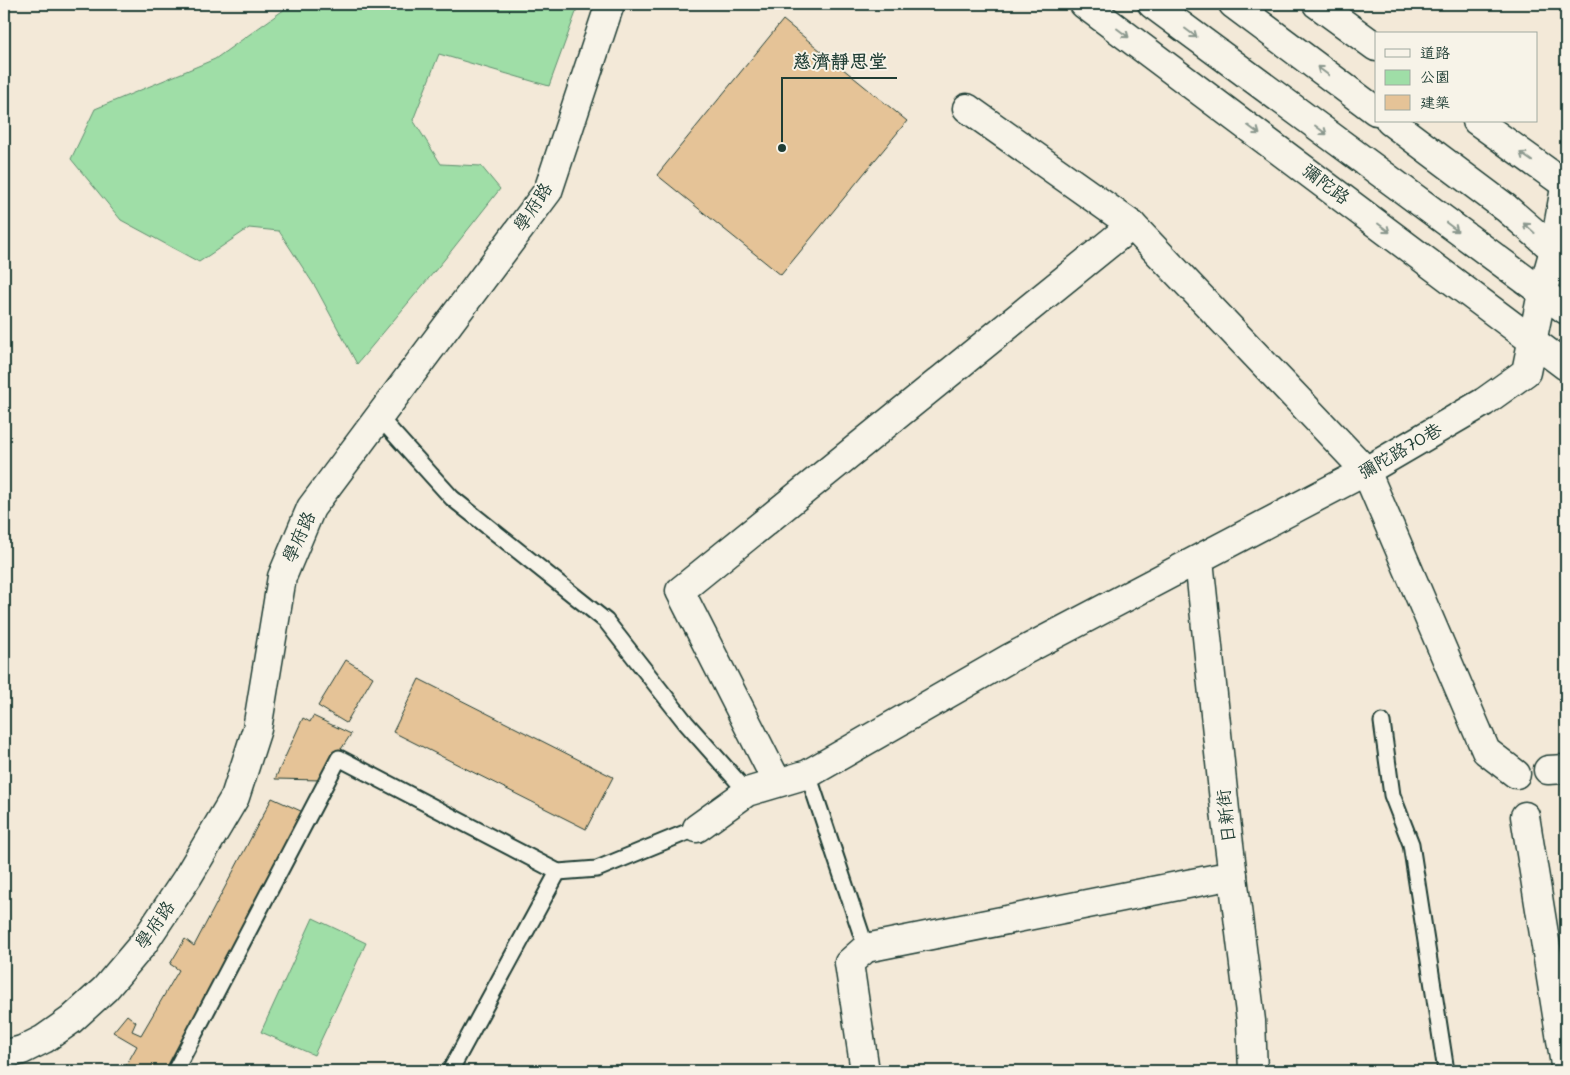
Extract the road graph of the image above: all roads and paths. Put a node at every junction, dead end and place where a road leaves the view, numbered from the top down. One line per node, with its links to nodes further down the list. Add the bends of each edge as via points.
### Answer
1 (610, 4): 18 (street, 學府路, via 548,191)
2 (1084, 4): 16 (street, 彌陀路, one-way to 16)
3 (1152, 4): 14 (street, one-way to 14)
4 (1233, 4): 8 (street, one-way to 4)
5 (1317, 4): 6 (street)
6 (1375, 46)
7 (967, 108): 12 (street)
8 (1375, 110)
9 (1391, 122): 13 (street, one-way to 9, via 1506,208)
10 (1478, 122): 11 (street, one-way to 10)
11 (1566, 184): 13 (street, 彌陀路70巷)
12 (1132, 225): 19 (street); 24 (street, via 680,591)
13 (1560, 255): 14 (street, 彌陀路70巷)
14 (1542, 293): 15 (street); 16 (street, 彌陀路70巷)
15 (1566, 310)
16 (1532, 340): 17 (street, 彌陀路); 19 (street, 彌陀路70巷, via 1526,372 1484,402)
17 (1566, 366)
18 (378, 416): 25 (lane, via 452,498 606,621 686,723); 31 (street, 學府路, via 311,508 282,577 257,729 234,797 187,878 143,944 105,989 44,1039)
19 (1366, 471): 20 (street, 彌陀路70巷); 23 (street, via 1486,751)
20 (1199, 560): 22 (street, 彌陀路70巷, via 1010,658); 29 (street, 日新街)
21 (1382, 722): 36 (lane, via 1392,794 1411,844)
22 (808, 774): 24 (street, 彌陀路70巷); 30 (lane)
23 (1516, 774)
24 (777, 782): 25 (street, 彌陀路70巷)
25 (747, 792): 27 (street, 彌陀路70巷)
26 (1524, 816): 37 (street)
27 (697, 828): 28 (lane, via 597,869)
28 (558, 872): 32 (lane, via 339,758); 33 (lane)
29 (1233, 875): 30 (street); 35 (street, 日新街)
30 (866, 948): 34 (street, via 849,963)
31 (4, 1055)
32 (175, 1071)
33 (450, 1071)
34 (865, 1071)
35 (1254, 1071)
36 (1446, 1071)
37 (1566, 1071)

